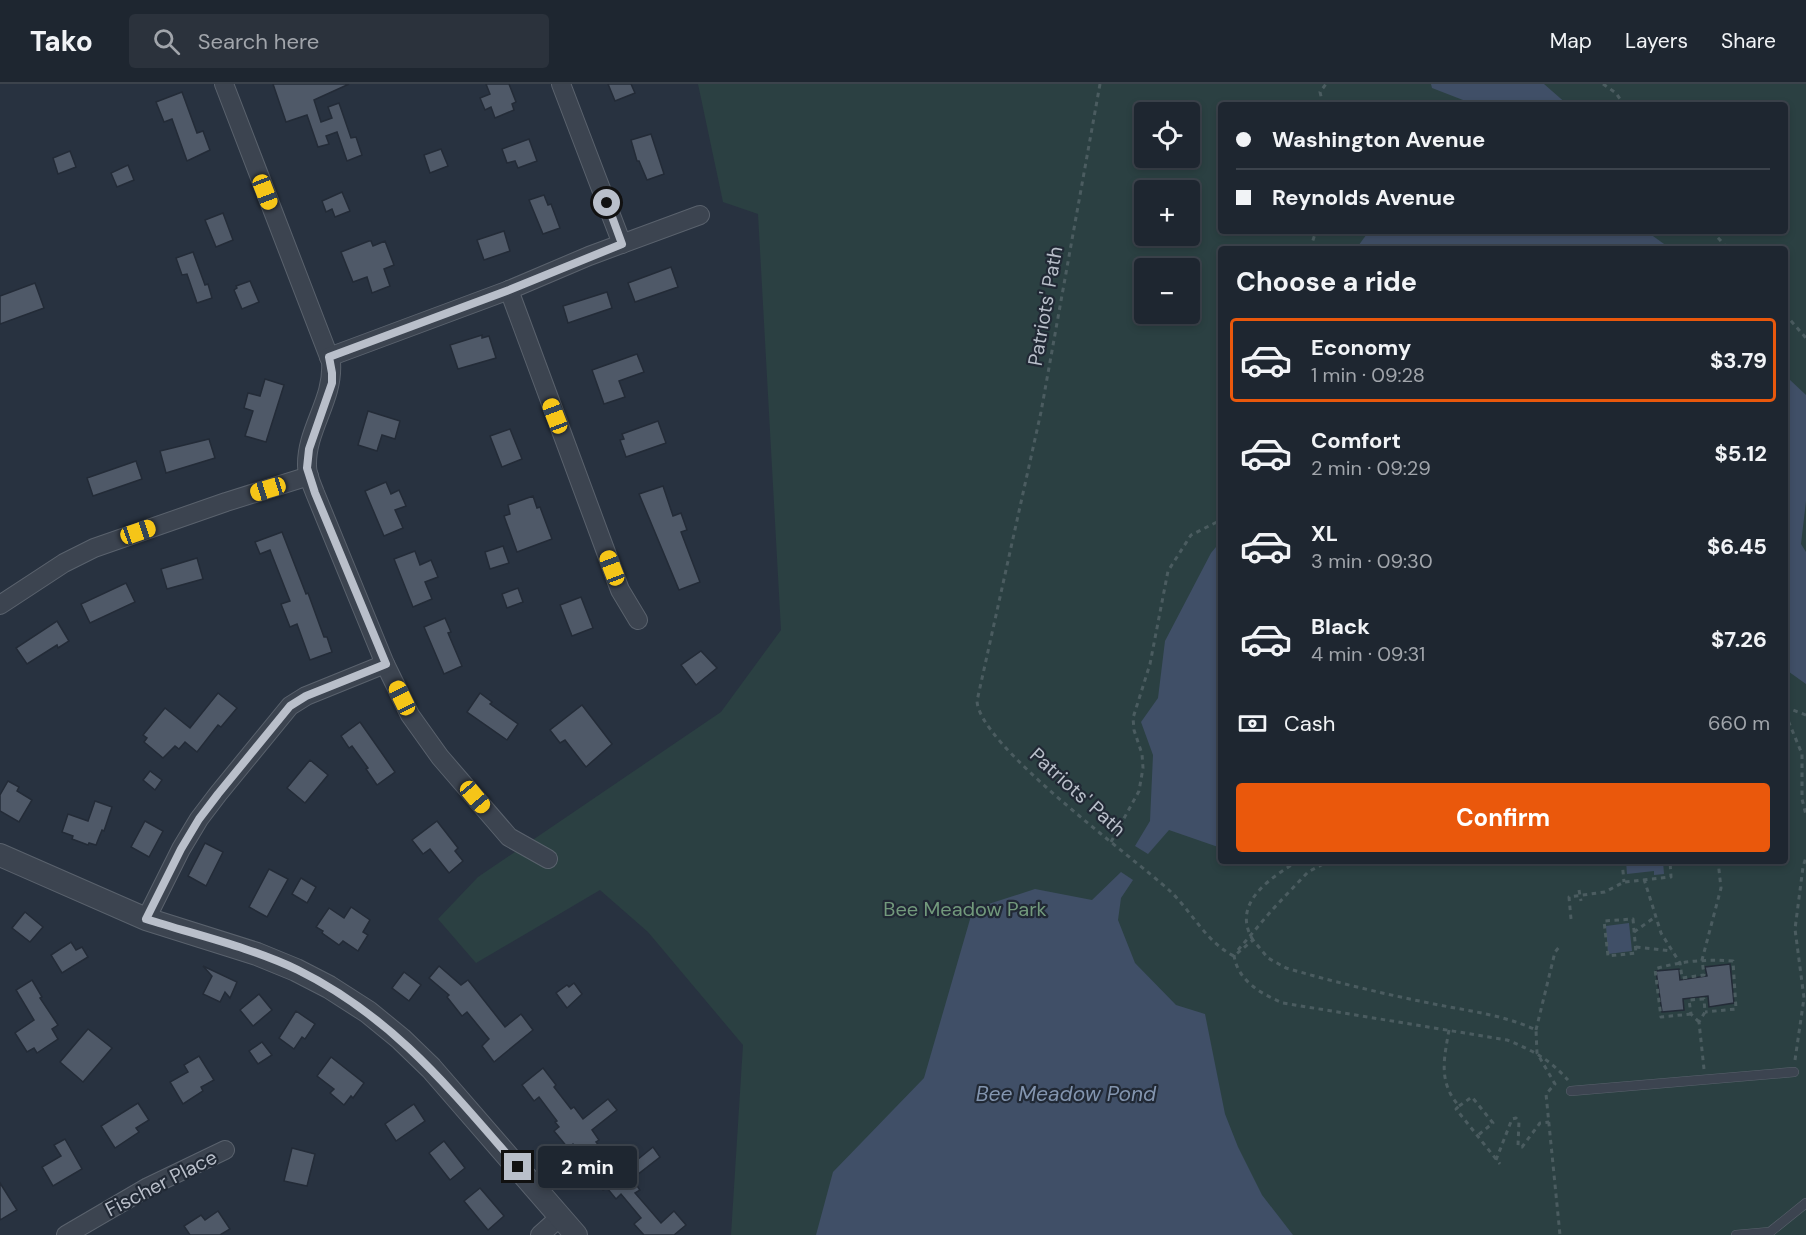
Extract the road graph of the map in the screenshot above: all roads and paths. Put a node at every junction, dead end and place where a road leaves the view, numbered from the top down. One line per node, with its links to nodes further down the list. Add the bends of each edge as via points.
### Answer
1 (224, 84): 15 (street)
2 (561, 84): 10 (street)
3 (1100, 84): 25 (path, Patriots' Path, via 1041,412 977,701 981,715 1024,765)
4 (1326, 84): 6 (path, via 1320,92)
5 (1603, 84): 7 (path)
6 (1322, 102)
7 (1622, 102)
8 (700, 215): 10 (street)
9 (1715, 234): 11 (path)
10 (622, 244): 12 (street)
11 (1725, 246)
12 (509, 290): 15 (street); 19 (street, via 620,590)
13 (1788, 317): 14 (path)
14 (1806, 338)
15 (329, 357): 16 (street, via 332,383 309,449)
16 (309, 476): 18 (street, via 94,548); 20 (street)
17 (1218, 522): 25 (path, via 1191,535 1168,571 1150,664 1132,724 1142,754 1139,791)
18 (0, 605)
19 (639, 620)
20 (386, 664): 28 (street, via 410,715 454,774 509,837); 40 (street, via 290,706 199,819)
21 (1788, 708): 22 (path)
22 (1806, 715)
23 (1788, 720): 24 (path, via 1802,754)
24 (1806, 815)
25 (1111, 842): 48 (path, Patriots' Path, via 1170,891 1220,949)
26 (0, 855): 40 (street)
27 (1806, 857): 57 (path, via 1796,929 1804,998)
28 (548, 859)
29 (1293, 864): 43 (path, via 1266,882 1256,894 1246,916)
30 (1323, 864): 43 (path, via 1308,872)
31 (1622, 864): 35 (path)
32 (1670, 864): 34 (path, via 1671,877)
33 (1718, 864): 49 (path, via 1721,888)
34 (1644, 879): 35 (path); 39 (path)
35 (1624, 882): 37 (path, via 1605,892)
36 (1580, 890): 37 (path)
37 (1580, 895): 38 (path); 41 (path, via 1569,897)
38 (1581, 901)
39 (1655, 917): 42 (path); 47 (path)
40 (146, 919): 67 (street, via 296,970 368,1012 431,1068)
41 (1571, 919)
42 (1634, 932): 46 (path); 46 (path, via 1633,918 1604,921 1608,956 1636,953)
43 (1250, 935): 44 (path); 48 (path)
44 (1253, 940): 48 (path); 55 (path, via 1268,958 1286,968 1432,1004 1495,1015)
45 (1560, 946): 55 (path, via 1552,960)
46 (1636, 947): 47 (path)
47 (1672, 951): 50 (path)
48 (1234, 956): 54 (path, via 1245,979 1261,993 1283,1003)
49 (1702, 960): 50 (path); 50 (path, via 1704,975 1682,978); 51 (path, via 1733,961 1737,1009)
50 (1680, 963): 52 (path, via 1655,969 1661,1017)
51 (1705, 1012): 52 (path, via 1704,999 1689,1000); 53 (path)
52 (1691, 1014): 53 (path)
53 (1699, 1022): 58 (path)
54 (1449, 1030): 56 (path, via 1508,1040); 60 (path, via 1444,1080)
55 (1536, 1030): 56 (path)
56 (1537, 1053): 59 (path, via 1554,1065 1569,1082); 61 (path, via 1555,1084 1546,1094)
57 (1794, 1072): 58 (lane)
58 (1704, 1079): 59 (lane)
59 (1571, 1091)
60 (1459, 1106): 62 (path, via 1456,1109); 62 (path, via 1472,1097 1493,1123)
61 (1549, 1122): 64 (path, via 1540,1123 1520,1147 1519,1121 1512,1119); 71 (path)
62 (1478, 1136): 64 (path)
63 (225, 1150): 68 (street, Fischer Place, via 148,1187)
64 (1496, 1160): 65 (path)
65 (1500, 1164)
66 (1806, 1203): 72 (lane, via 1770,1232)
67 (560, 1217): 69 (street); 70 (street)
68 (66, 1235)
69 (540, 1235)
70 (576, 1235)
71 (1560, 1235)
72 (1736, 1235)

